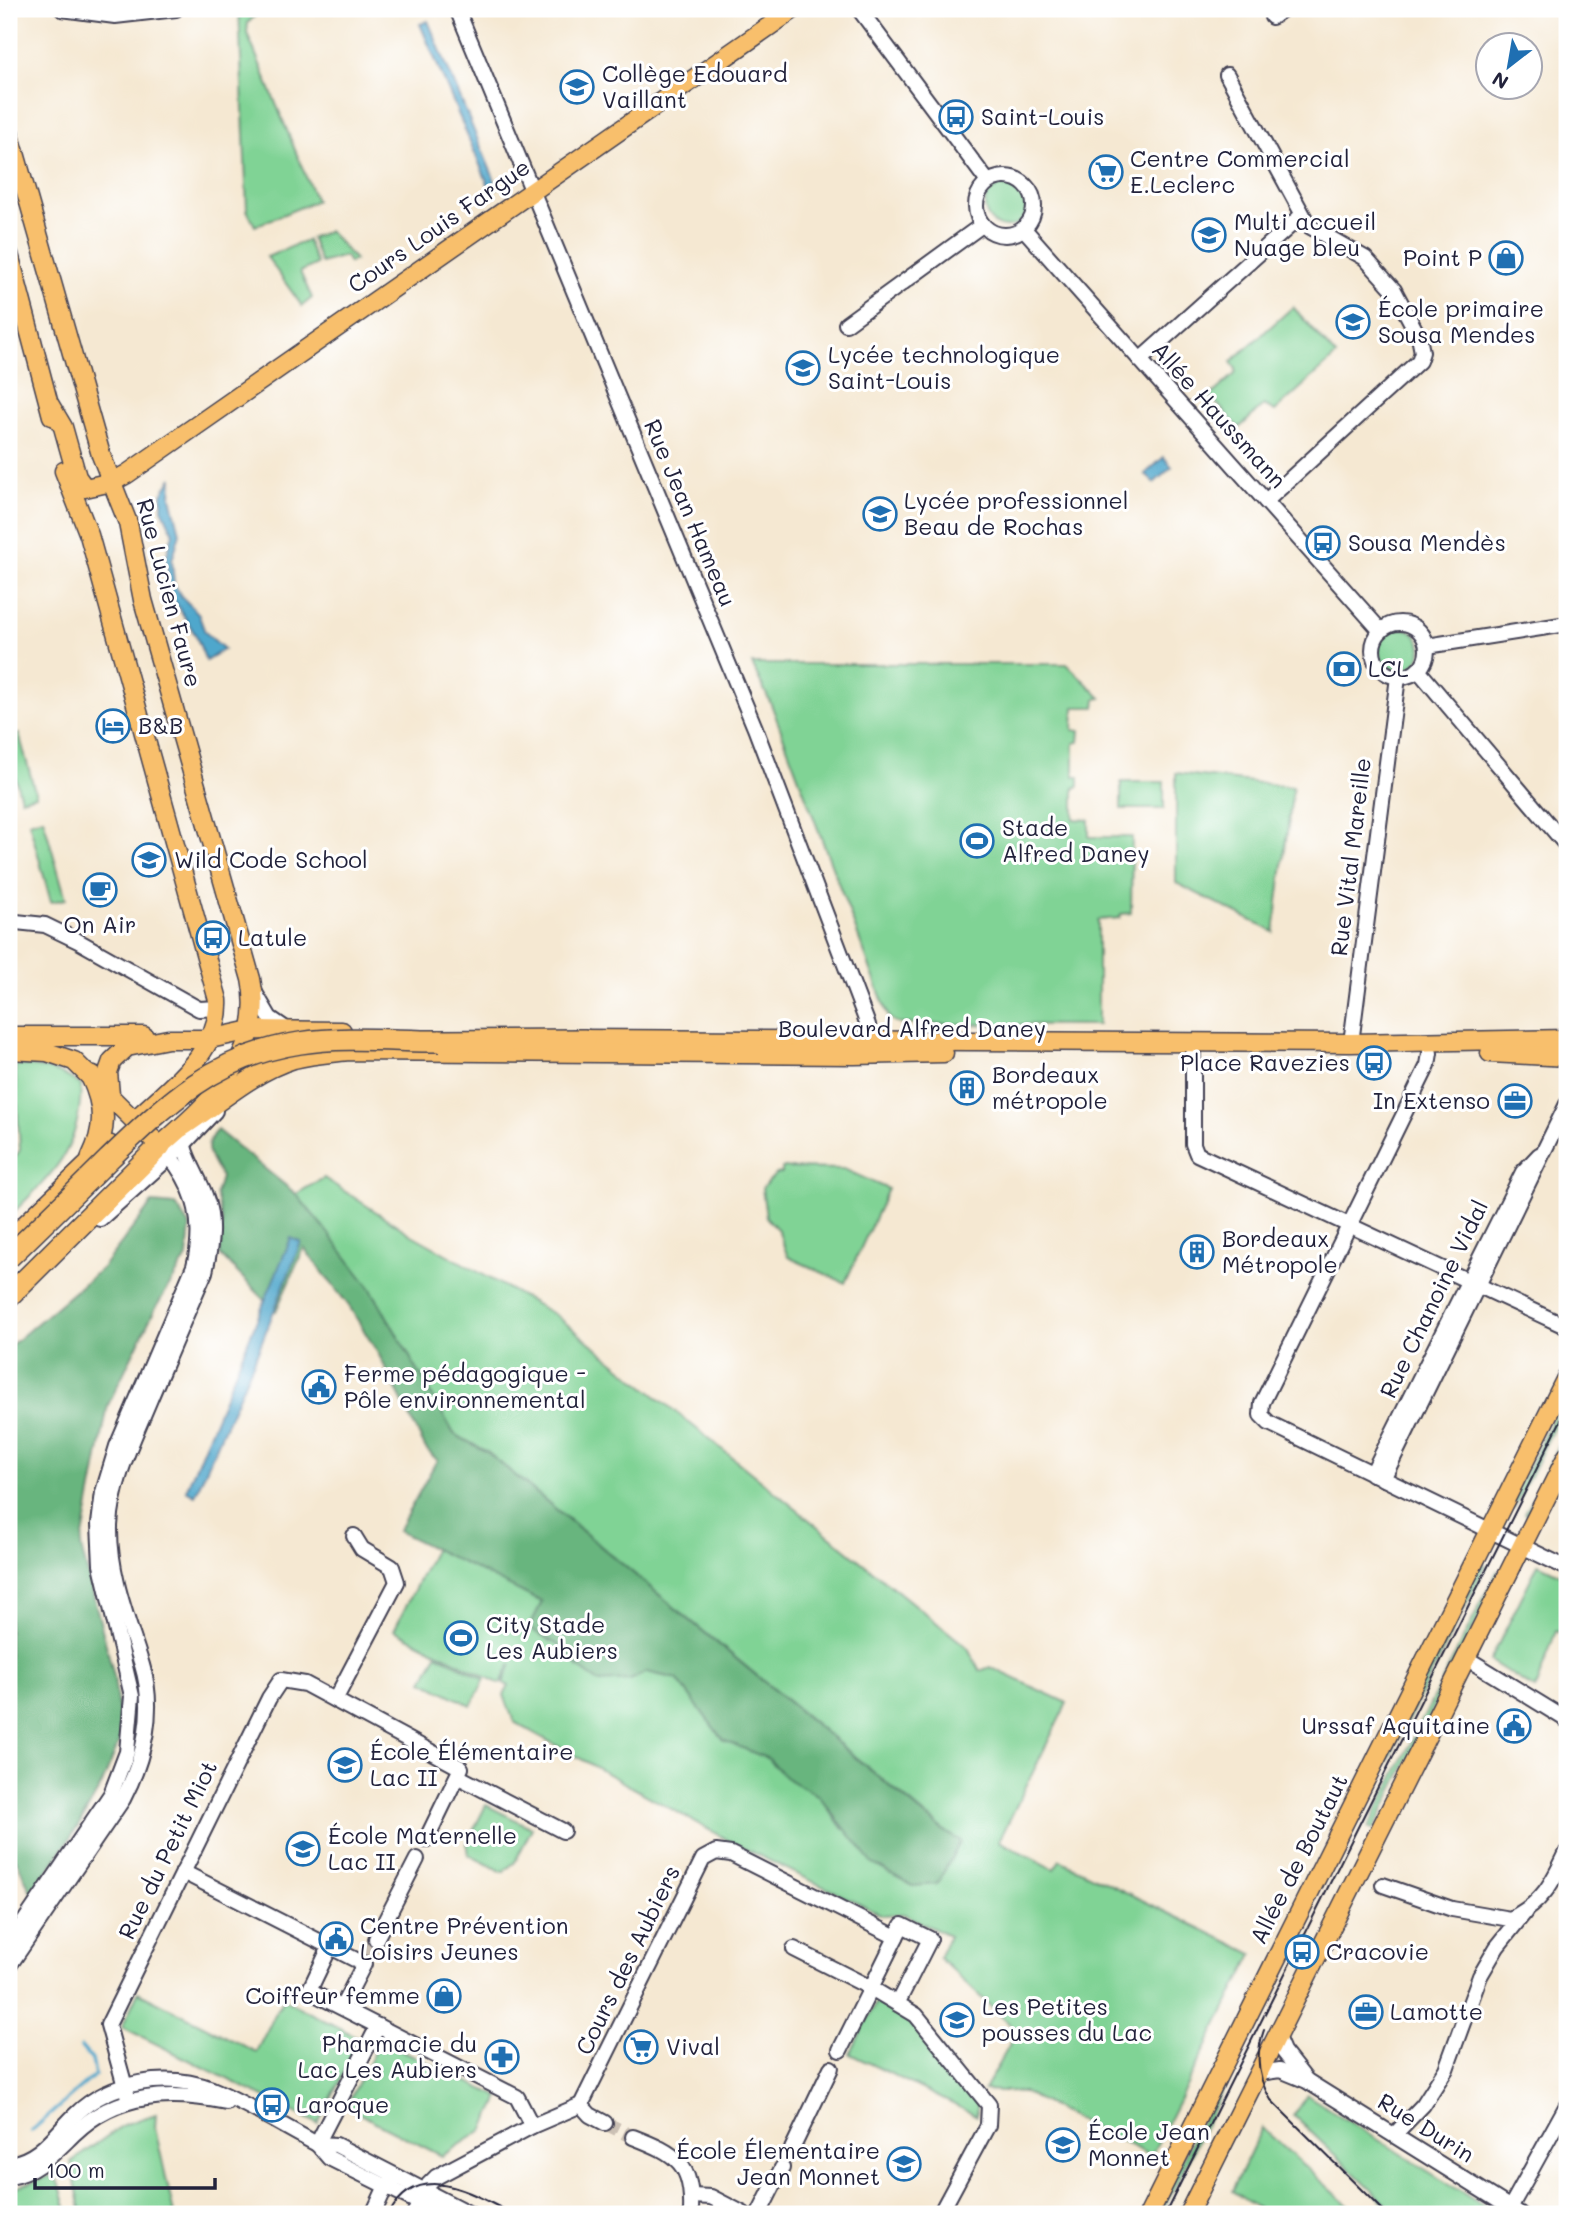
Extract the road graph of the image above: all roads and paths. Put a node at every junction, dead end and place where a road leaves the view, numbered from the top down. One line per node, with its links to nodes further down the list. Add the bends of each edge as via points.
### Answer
1 (62, 9): 6 (street)
2 (176, 9): 6 (street)
3 (457, 9): 10 (street, Rue Jean Hameau)
4 (794, 9): 10 (main road, Cours Louis Fargue)
5 (859, 9): 9 (street)
6 (115, 12)
7 (1227, 75): 11 (street)
8 (9, 132): 18 (main road, Rue Lucien Faure)
9 (988, 182): 12 (street, via 975,207); 13 (street, via 1015,178 1029,190 1034,206)
10 (531, 192): 18 (main road, Cours Louis Fargue, via 159,454); 34 (street, Rue Jean Hameau, via 755,728)
11 (1302, 215): 16 (street); 19 (street, via 1316,232 1365,258 1381,272 1419,337 1422,352 1419,361)
12 (982, 225): 13 (street, via 1007,236); 15 (street)
13 (1024, 229): 16 (street, Allée Haussmann)
14 (9, 254): 17 (main road)
15 (846, 324)
16 (1140, 360): 19 (street, Allée Haussmann)
17 (50, 405): 18 (main road, via 63,427 81,484 89,489); 28 (main road, via 57,449 89,535)
18 (112, 482): 27 (main road, Rue Lucien Faure, via 130,530 143,600)
19 (1266, 501): 21 (street, Allée Haussmann)
20 (1567, 624): 22 (street)
21 (1381, 631): 22 (street, via 1406,623 1420,632); 24 (street, via 1375,639 1374,656 1382,670)
22 (1427, 646): 23 (street)
23 (1418, 670): 24 (street); 25 (street)
24 (1398, 677): 37 (street, Rue Vital Mareille)
25 (1567, 846)
26 (16, 922): 28 (street, via 45,925 199,1009)
27 (253, 989): 29 (main road, Rue Lucien Faure); 30 (street, via 270,1018)
28 (219, 1008): 33 (main road)
29 (251, 1030): 30 (main road, Boulevard Alfred Daney); 33 (main road, Boulevard Alfred Daney); 48 (main road, Rue Lucien Faure, via 235,1072)
30 (295, 1030): 36 (main road, Boulevard Alfred Daney)
31 (9, 1036): 32 (main road)
32 (169, 1039): 33 (main road, Boulevard Alfred Daney); 45 (main road, via 118,1052 108,1072)
33 (210, 1039): 47 (main road, via 191,1066); 48 (main road, via 218,1058 216,1073)
34 (870, 1039): 36 (main road, Boulevard Alfred Daney); 37 (main road, Boulevard Alfred Daney); 39 (street); 42 (street, via 855,1048)
35 (1567, 1039): 37 (main road, Boulevard Alfred Daney)
36 (585, 1040): 53 (highway, bridge, via 302,1042 254,1053 228,1064 167,1104)
37 (1351, 1042)
38 (9, 1050): 44 (main road, via 60,1055)
39 (888, 1053): 40 (main road, Boulevard Alfred Daney); 42 (main road, Boulevard Alfred Daney)
40 (1193, 1053): 41 (main road, Boulevard Alfred Daney); 51 (street, via 1193,1143 1197,1154)
41 (1430, 1053): 43 (main road, Boulevard Alfred Daney); 51 (street)
42 (725, 1054): 48 (main road, Boulevard Alfred Daney, via 349,1051 294,1059 260,1074)
43 (1567, 1057)
44 (92, 1077): 45 (main road); 50 (highway, via 104,1119)
45 (110, 1095): 47 (main road)
46 (1567, 1104): 54 (street, Rue Chanoine Vidal, via 1545,1149 1523,1172)
47 (135, 1120): 49 (main road); 50 (highway)
48 (182, 1137): 49 (main road); 80 (street, via 206,1196 210,1250 205,1272 119,1476 110,1525 113,1565 148,1698 145,1738 123,1800)
49 (165, 1151): 55 (highway); 77 (street, via 195,1200 200,1217 199,1248 113,1459 99,1524 100,1565 132,1696 127,1752 111,1794)
50 (90, 1163): 52 (highway)
51 (1350, 1225): 54 (street); 59 (street, via 1262,1404 1261,1415)
52 (9, 1242)
53 (9, 1257)
54 (1474, 1284): 56 (street); 59 (street, Rue Chanoine Vidal)
55 (9, 1296)
56 (1567, 1327)
57 (1567, 1376): 60 (main road, Allée de Boutaut)
58 (1567, 1456): 62 (main road)
59 (1378, 1476): 60 (street)
60 (1490, 1531): 62 (street); 116 (main road, Allée de Boutaut)
61 (354, 1536): 65 (street, via 362,1549 392,1567 397,1582)
62 (1521, 1546): 63 (street); 64 (main road)
63 (1567, 1568)
64 (1466, 1658): 66 (street); 85 (main road)
65 (335, 1700): 67 (street, Rue du Petit Miot, via 455,1763 461,1768); 72 (street, Rue du Petit Miot, via 296,1680 281,1680)
66 (1567, 1720)
67 (459, 1777): 68 (street); 69 (street)
68 (563, 1831)
69 (426, 1840)
70 (1567, 1852): 74 (street, via 1551,1886)
71 (417, 1859): 76 (street)
72 (183, 1872): 78 (street); 90 (street, Rue du Petit Miot, via 108,2025)
73 (1383, 1885): 74 (street, via 1452,1909 1499,1919)
74 (1525, 1912): 97 (street, via 1480,1976 1446,2068 1423,2105)
75 (896, 1937): 81 (street); 82 (street, via 902,1925 930,1939); 93 (street, Cours des Aubiers, via 732,1854 716,1852 703,1858)
76 (376, 1940)
77 (9, 1944)
78 (330, 1947): 83 (street, via 309,1991); 83 (street, via 365,1961)
79 (794, 1949): 81 (street)
80 (9, 1966)
81 (871, 1988): 82 (street); 86 (street)
82 (898, 2002): 115 (street, via 916,2015 989,2105 988,2124)
83 (342, 2007): 84 (street)
84 (378, 2026): 96 (street, via 517,2097); 99 (street)
85 (1277, 2037): 88 (main road); 89 (street, Rue Durin)
86 (841, 2050)
87 (831, 2068): 100 (street)
88 (1259, 2073): 89 (street, Rue Durin, via 1280,2070); 117 (main road)
89 (1307, 2081): 97 (street, Rue Durin)
90 (125, 2085): 91 (street, Rue du Petit Miot); 92 (street, via 187,2083 212,2089); 101 (street, via 85,2106 30,2158)
91 (129, 2101): 92 (street, via 185,2094); 103 (street, via 99,2113 35,2168)
92 (241, 2105): 99 (street)
93 (581, 2105): 95 (street); 96 (street)
94 (1567, 2105): 108 (street)
95 (605, 2123)
96 (532, 2126): 107 (street, via 445,2171)
97 (1394, 2135): 108 (street, Rue Durin)
98 (633, 2137): 106 (street, via 677,2157)
99 (317, 2144): 104 (street, via 336,2145); 105 (street, via 329,2158)
100 (792, 2149)
101 (9, 2164)
102 (782, 2168): 114 (street)
103 (9, 2177)
104 (404, 2180): 105 (street); 107 (street)
105 (386, 2186): 107 (street); 109 (street)
106 (692, 2196): 112 (street); 113 (street, via 711,2196)
107 (420, 2202): 110 (street); 111 (street)
108 (1515, 2211)
109 (373, 2214)
110 (442, 2214)
111 (470, 2214)
112 (691, 2214)
113 (744, 2214)
114 (759, 2214)
115 (940, 2214)
116 (1149, 2214)
117 (1188, 2214)

